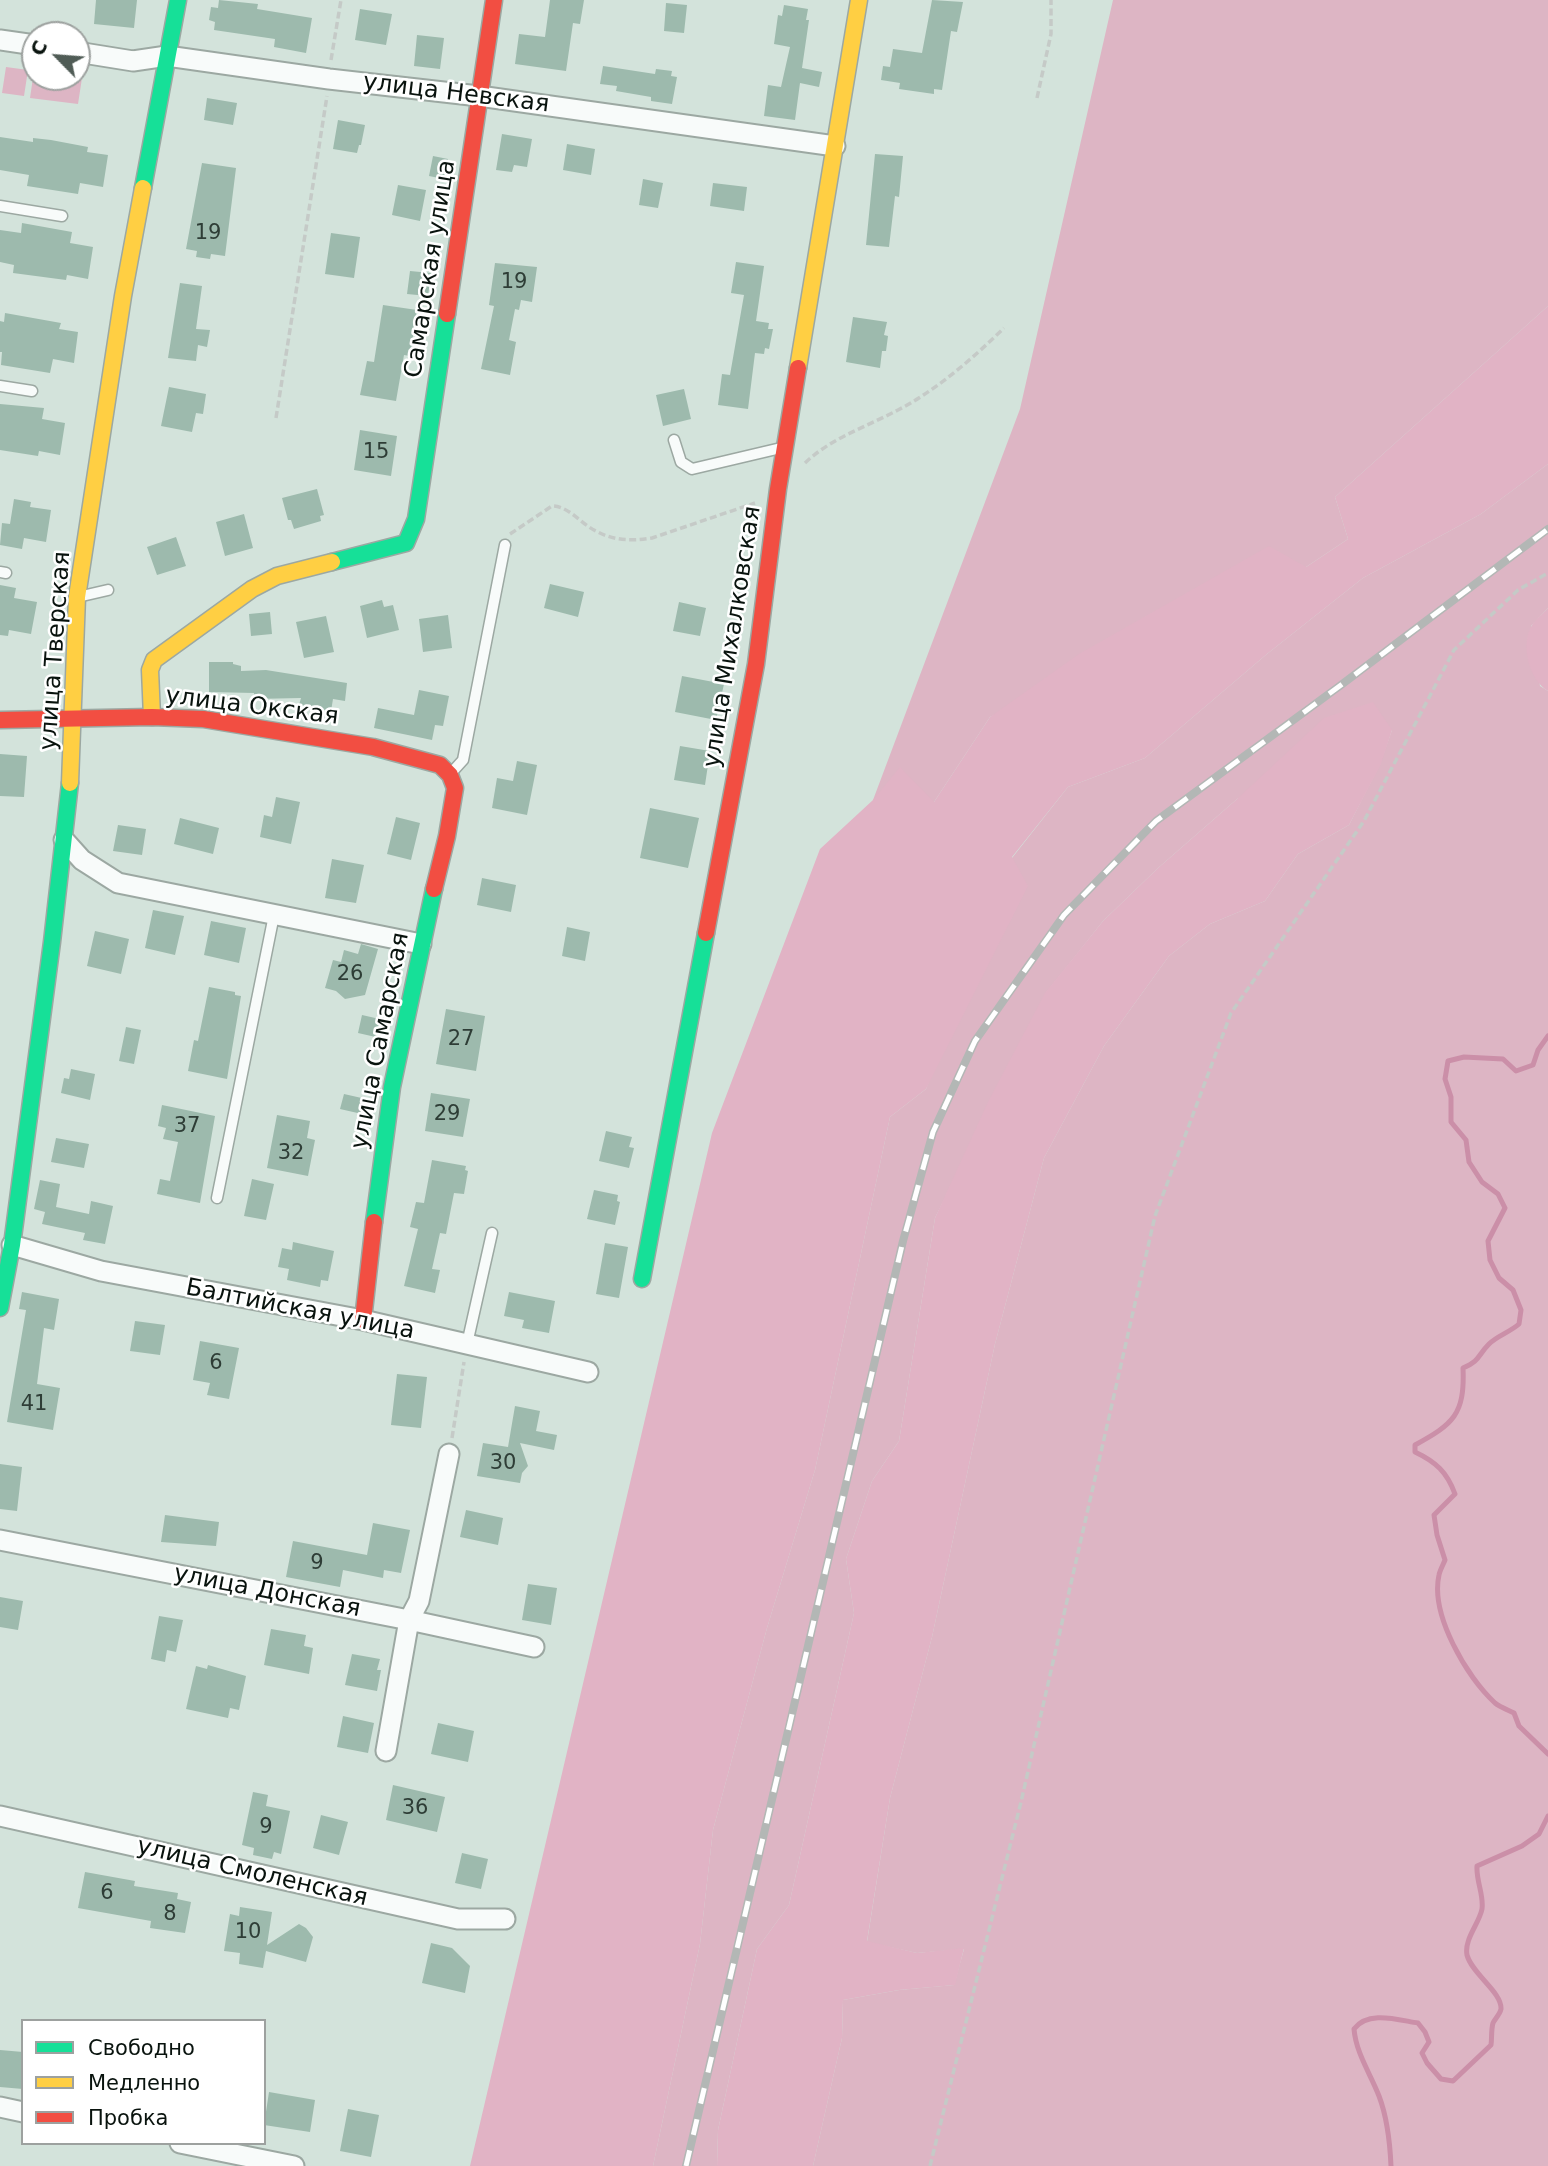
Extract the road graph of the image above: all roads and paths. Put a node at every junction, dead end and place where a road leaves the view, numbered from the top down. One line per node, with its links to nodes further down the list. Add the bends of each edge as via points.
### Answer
1 (178, 0): 9 (street, улица Тверская)
2 (341, 0): 10 (path)
3 (494, 0): 11 (street, Самарская улица)
4 (859, 0): 13 (street, улица Михалковская)
5 (1051, 0): 12 (path, via 1051,34)
6 (0, 40): 7 (street)
7 (21, 44)
8 (91, 54): 9 (street, улица Невская, via 133,61)
9 (167, 55): 10 (street, улица Невская); 27 (street, улица Тверская)
10 (329, 79): 11 (street, улица Невская); 19 (path)
11 (479, 96): 13 (street, улица Невская); 28 (street, Самарская улица, via 411,535 406,543 277,576 252,589 154,660 150,670)
12 (1037, 98)
13 (835, 146): 21 (street, улица Михалковская)
14 (0, 206): 15 (lane)
15 (62, 216)
16 (1004, 328): 22 (path, via 965,366 900,409 819,450)
17 (0, 386): 18 (lane)
18 (32, 391)
19 (276, 418)
20 (674, 440): 21 (lane, via 681,462 696,470)
21 (785, 447): 23 (street, улица Михалковская)
22 (802, 466)
23 (777, 495): 24 (path, via 634,540 599,533 552,506 516,528); 38 (street, улица Михалковская, via 756,664)
24 (505, 545): 31 (lane, via 463,760)
25 (1548, 573): 54 (path, via 1518,590 1454,650 1364,821 1231,1013 1155,1216 1021,1802)
26 (108, 590): 27 (lane)
27 (76, 597): 30 (street, улица Тверская)
28 (152, 717): 30 (street, улица Окская); 31 (street, улица Окская, via 203,719 373,747 440,765)
29 (0, 720): 30 (street, улица Окская)
30 (73, 720): 32 (street, улица Тверская)
31 (449, 774): 34 (street, улица Самарская, via 455,788)
32 (64, 840): 33 (street, via 82,860 118,883); 37 (street, улица Тверская)
33 (274, 915): 34 (street); 35 (lane)
34 (421, 944): 40 (street, улица Самарская, via 384,1136)
35 (217, 1198)
36 (492, 1233): 41 (lane)
37 (9, 1237): 39 (street, улица Тверская); 40 (street, Балтийская улица, via 101,1271)
38 (642, 1279)
39 (0, 1308)
40 (363, 1320): 41 (street, Балтийская улица)
41 (467, 1344): 42 (street, Балтийская улица); 43 (path)
42 (588, 1372)
43 (450, 1450): 45 (street, via 419,1601)
44 (0, 1540): 45 (street, улица Донская)
45 (410, 1620): 46 (street, улица Донская); 47 (street)
46 (534, 1647)
47 (386, 1751)
48 (0, 1816): 49 (street, улица Смоленская, via 458,1919)
49 (505, 1919)
50 (0, 2107): 51 (street)
51 (21, 2112)
52 (190, 2145): 53 (street)
53 (294, 2166)
54 (930, 2166)

